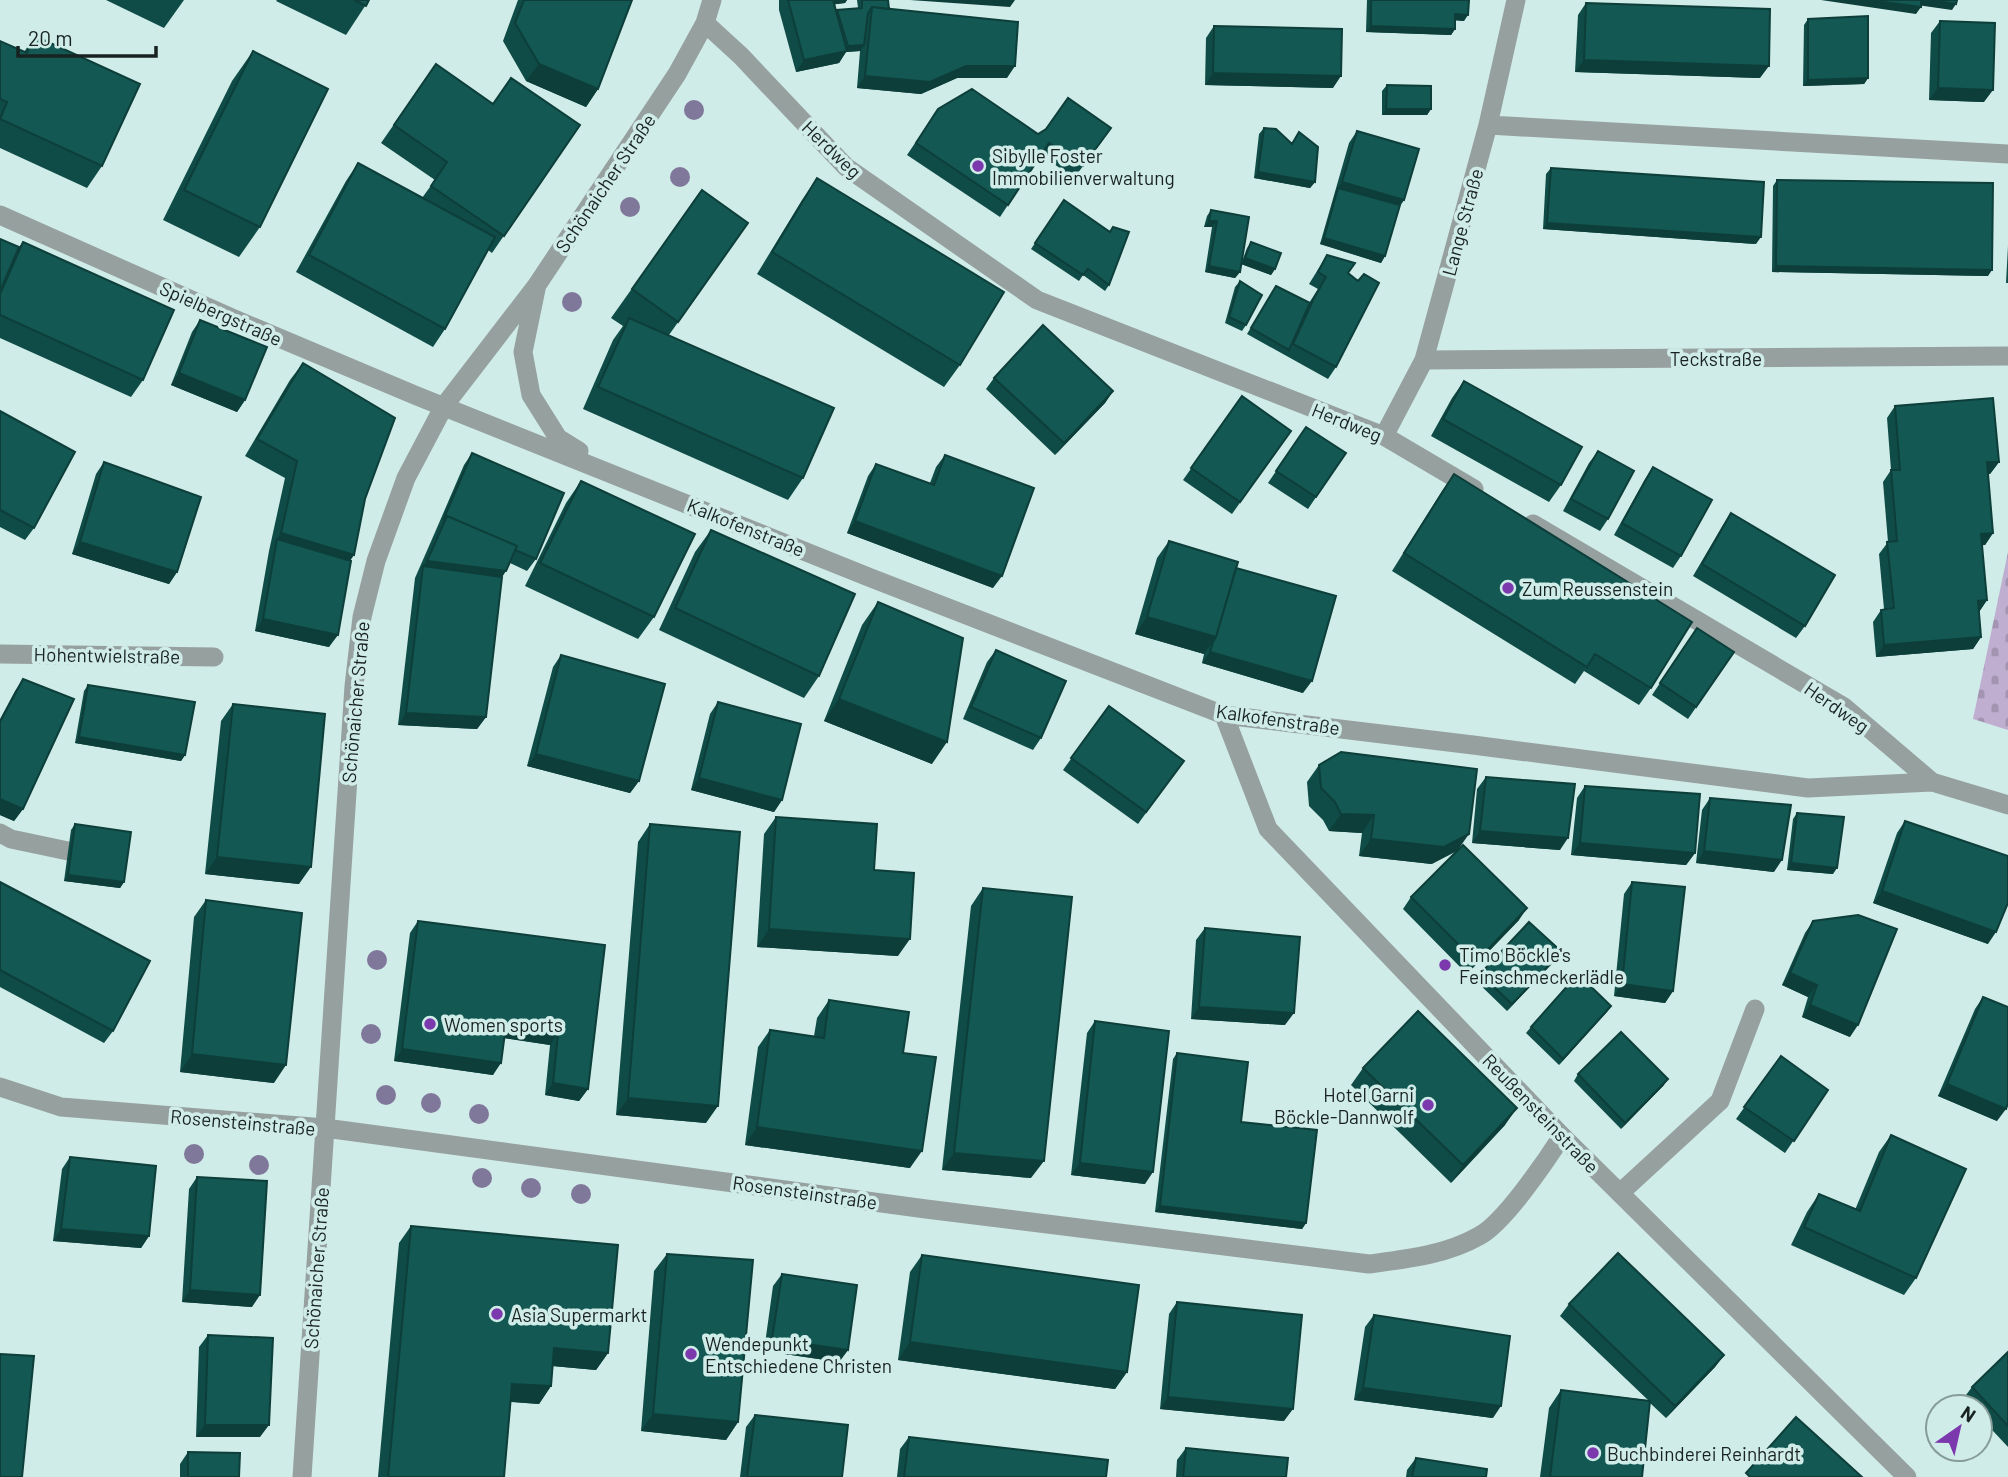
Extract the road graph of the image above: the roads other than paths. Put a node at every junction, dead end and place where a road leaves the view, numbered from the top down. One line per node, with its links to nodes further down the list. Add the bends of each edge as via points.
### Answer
1 (712, 0): 3 (street, Schönaicher Straße)
2 (1516, 0): 4 (street, Lange Straße)
3 (705, 23): 7 (street, Schönaicher Straße, via 677,74); 11 (street, Herdweg, via 846,167 1037,300)
4 (1488, 125): 5 (street); 9 (street, Lange Straße)
5 (2008, 154)
6 (0, 215): 10 (street, Spielbergstraße, via 234,319)
7 (537, 285): 10 (street, Schönaicher Straße); 12 (street, Kalkofenstraße, via 523,352 531,395 558,438)
8 (2008, 356): 9 (street, Teckstraße)
9 (1424, 360): 11 (street, Lange Straße)
10 (444, 405): 12 (street, Kalkofenstraße); 24 (street, Schönaicher Straße, via 406,478 376,561 362,617)
11 (1384, 436): 13 (street, Herdweg)
12 (622, 477): 17 (street, Kalkofenstraße)
13 (1490, 499)
14 (1514, 513): 18 (street, Herdweg, via 1844,707)
15 (0, 654): 16 (street, Hohentwielstraße)
16 (214, 657)
17 (1224, 715): 18 (street, Kalkofenstraße, via 1808,788); 25 (street, Reußensteinstraße, via 1268,829)
18 (1932, 782): 19 (street, Herdweg)
19 (2008, 805)
20 (0, 833): 21 (street)
21 (68, 851)
22 (1755, 1009): 26 (street, via 1720,1101)
23 (0, 1087): 24 (street, Rosensteinstraße, via 61,1107)
24 (325, 1128): 25 (street, Rosensteinstraße, via 1369,1264 1426,1256 1480,1236 1512,1205); 27 (street, Schönaicher Straße)
25 (1562, 1136): 26 (street, Reußensteinstraße)
26 (1620, 1193): 28 (street, Reußensteinstraße)
27 (302, 1477)
28 (1907, 1477)

